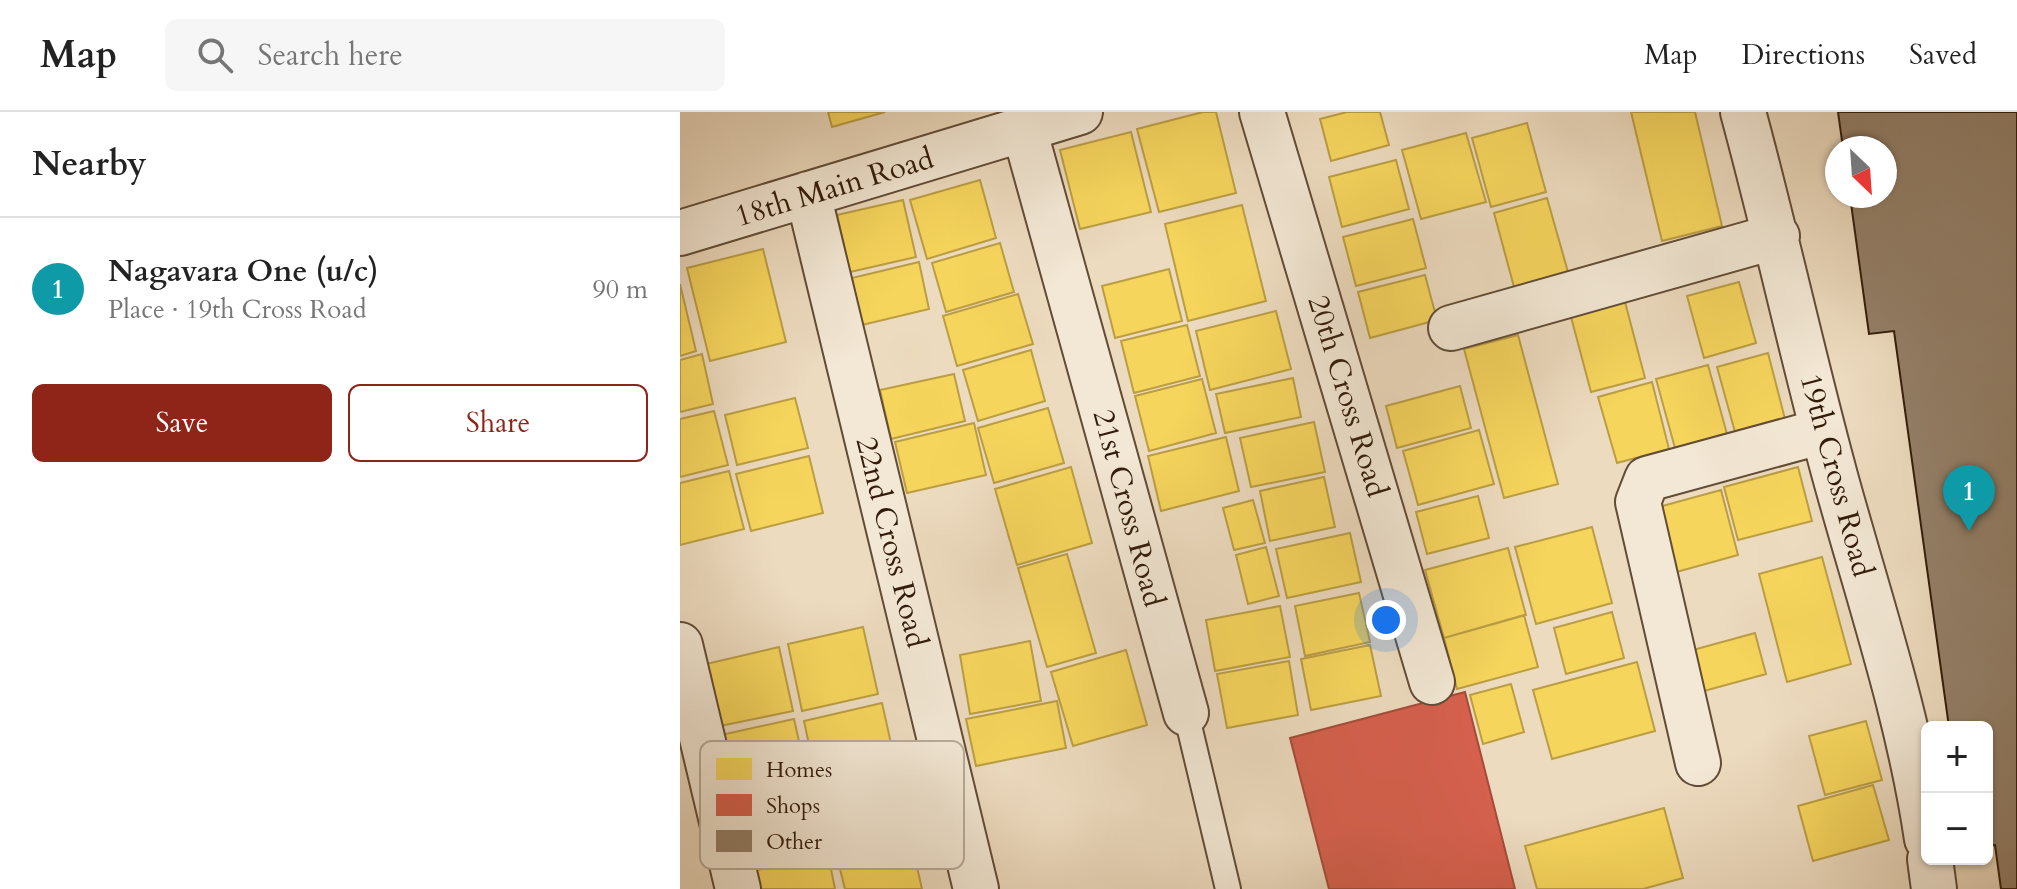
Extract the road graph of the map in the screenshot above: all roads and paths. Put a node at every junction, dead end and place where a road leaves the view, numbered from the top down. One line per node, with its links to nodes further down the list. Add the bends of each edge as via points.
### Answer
1 (1080, 112): 4 (street, 18th Main Road)
2 (1262, 112): 11 (street, 20th Cross Road)
3 (1743, 112): 7 (street, 19th Cross Road)
4 (1024, 129): 5 (street, 18th Main Road); 12 (street, 21st Cross Road)
5 (808, 194): 6 (street, 18th Main Road); 14 (street, 22nd Cross Road)
6 (680, 233)
7 (1777, 236): 8 (street); 9 (street, 19th Cross Road)
8 (1451, 328)
9 (1823, 431): 15 (street, via 1647,479 1638,502); 16 (street, 19th Cross Road)
10 (680, 645): 13 (street)
11 (1432, 682)
12 (1186, 713): 22 (lane, 21st Cross Road)
13 (703, 741)
14 (940, 741)
15 (1698, 763)
16 (1921, 798)
17 (964, 839): 21 (street, 22nd Cross Road)
18 (1931, 865): 23 (street)
19 (733, 869): 20 (street)
20 (738, 889)
21 (976, 889)
22 (1228, 889)
23 (1934, 889)

